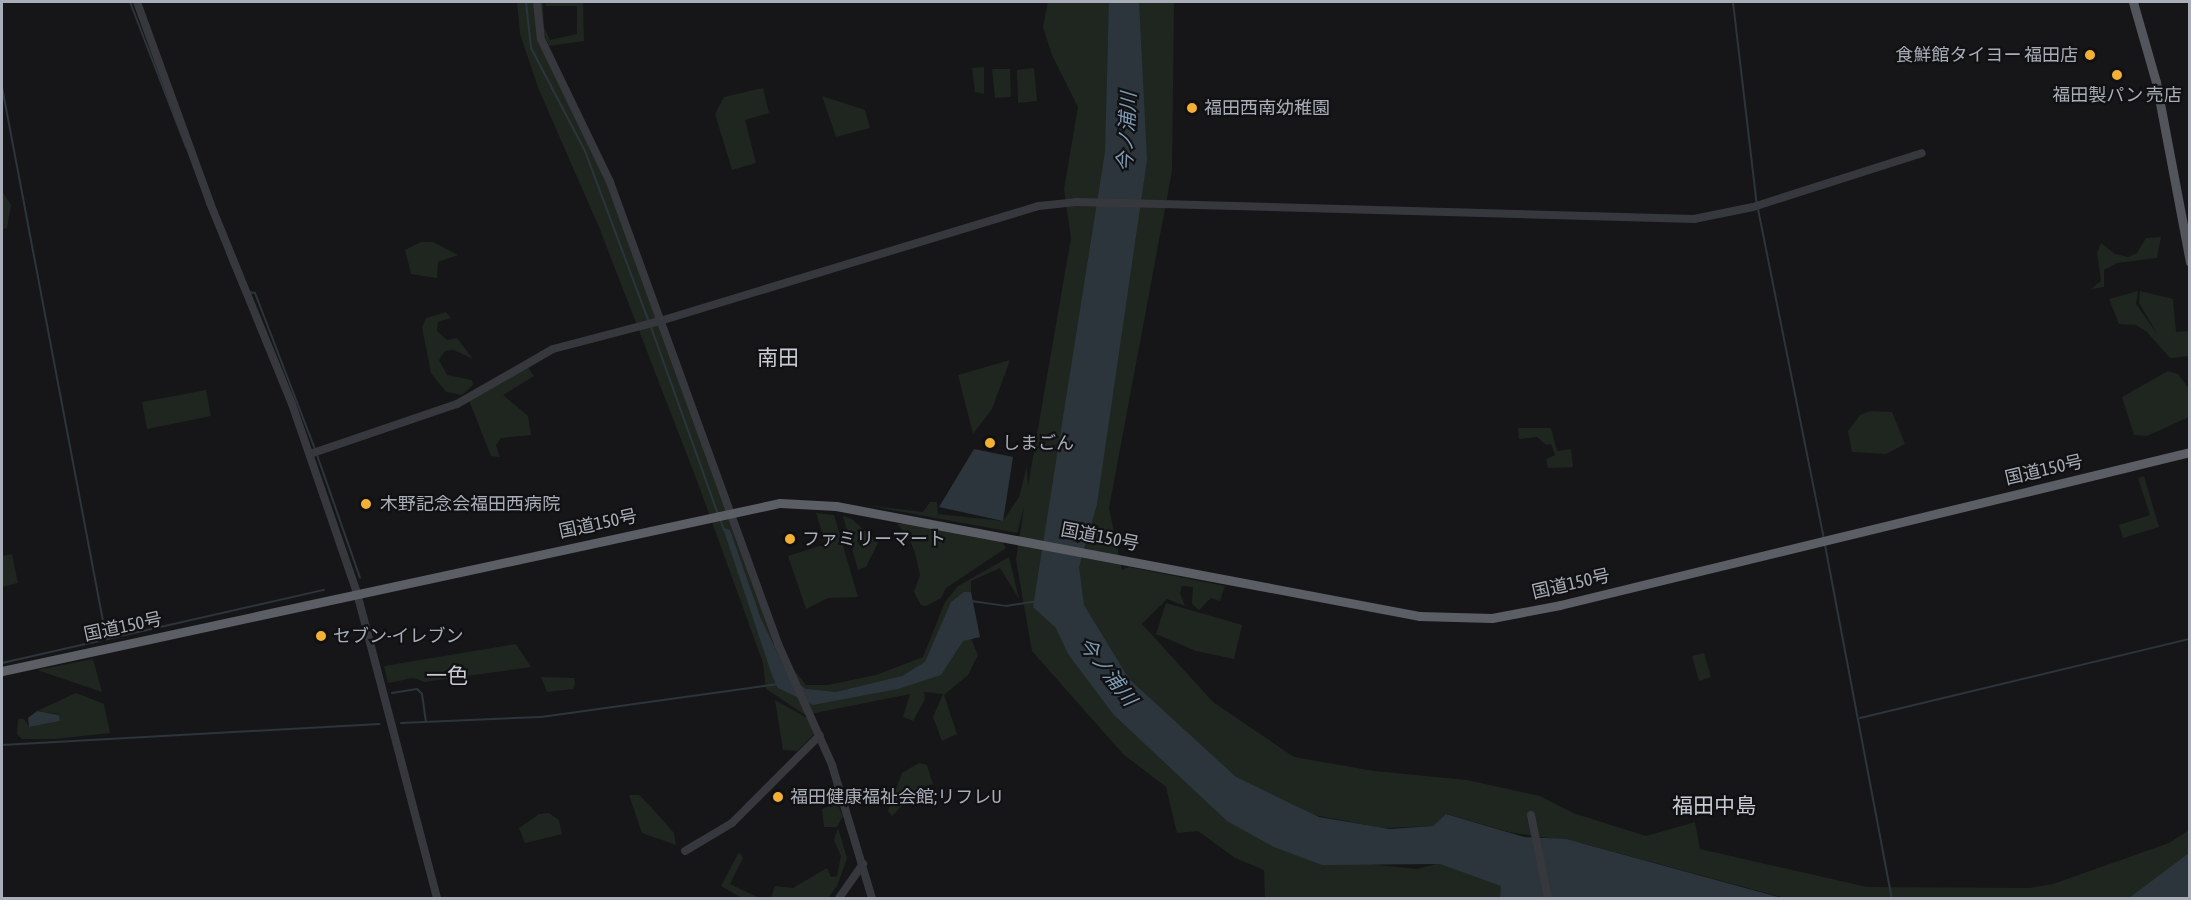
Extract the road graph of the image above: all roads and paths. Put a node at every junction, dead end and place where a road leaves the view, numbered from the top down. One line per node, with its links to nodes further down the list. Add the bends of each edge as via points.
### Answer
1 (136, 2): 8 (street, via 210,203)
2 (537, 2): 6 (street, via 541,39 610,182)
3 (2133, 2): 5 (main road, via 2156,82)
4 (1922, 153): 6 (street, via 1753,207 1694,219 1076,202 1010,214)
5 (2190, 262)
6 (660, 321): 8 (street, via 553,349 458,404); 9 (street)
7 (2190, 452): 9 (highway, 国道150号, via 1560,605 1492,618 1419,616 829,505 780,503)
8 (310, 454): 10 (street)
9 (731, 512): 10 (highway, 国道150号); 12 (street, via 791,675)
10 (357, 593): 11 (highway, 国道150号); 16 (street)
11 (2, 671)
12 (820, 735): 14 (street, via 732,823); 15 (street)
13 (1531, 815): 19 (street)
14 (685, 851)
15 (863, 864): 17 (street); 18 (street)
16 (437, 898)
17 (839, 898)
18 (872, 898)
19 (1548, 898)

